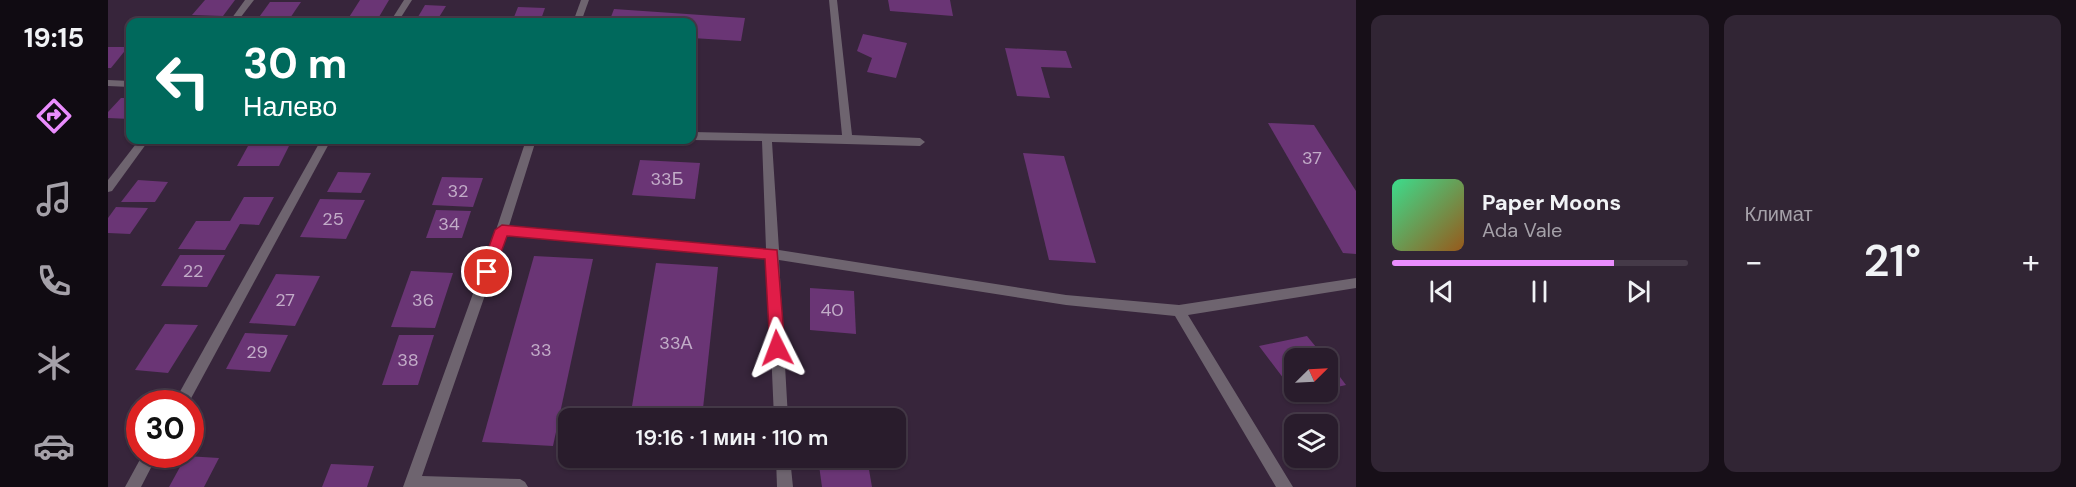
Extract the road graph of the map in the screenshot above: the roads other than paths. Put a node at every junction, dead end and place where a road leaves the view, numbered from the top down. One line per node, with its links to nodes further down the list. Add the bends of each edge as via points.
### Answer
1 (250, 0): 5 (street)
2 (408, 0): 6 (street)
3 (585, 0): 7 (street)
4 (833, 0): 11 (street)
5 (236, 18)
6 (397, 18)
7 (578, 18)
8 (108, 83): 9 (street)
9 (126, 84)
10 (696, 136): 12 (street)
11 (847, 137): 12 (street); 13 (street)
12 (767, 139): 19 (street)
13 (920, 142)
14 (141, 144): 17 (street)
15 (324, 144): 22 (street)
16 (530, 144): 18 (street)
17 (108, 188)
18 (502, 230): 19 (street); 26 (street)
19 (772, 254): 21 (street, via 1066,300); 23 (street)
20 (1356, 283): 21 (street)
21 (1179, 311): 30 (street)
22 (188, 390)
23 (780, 408)
24 (144, 468): 27 (street)
25 (784, 468): 29 (street)
26 (412, 485): 28 (street)
27 (134, 487)
28 (520, 487)
29 (785, 487)
30 (1285, 487)

